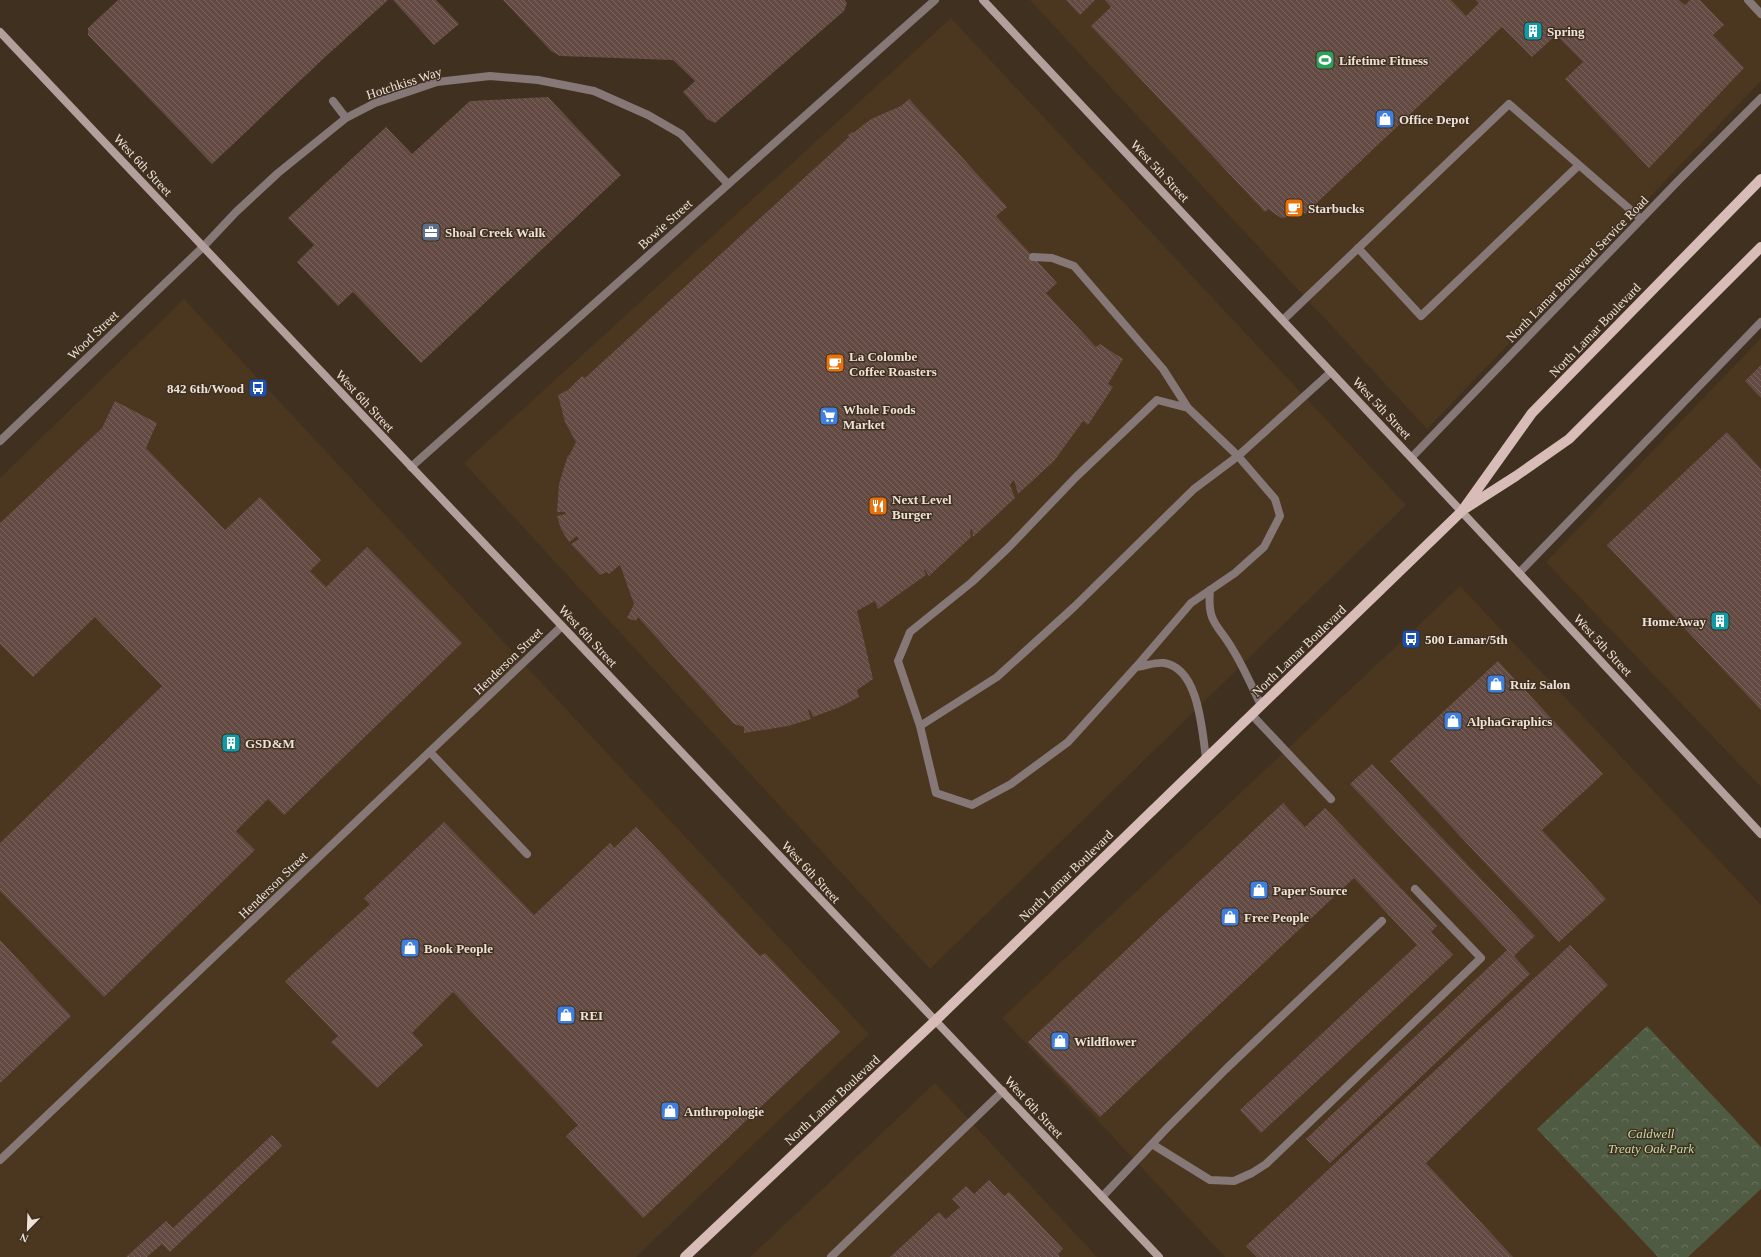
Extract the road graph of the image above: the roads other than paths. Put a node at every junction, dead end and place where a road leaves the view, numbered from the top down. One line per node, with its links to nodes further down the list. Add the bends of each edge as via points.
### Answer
1 (935, 0): 11 (street, Bowie Street)
2 (983, 0): 17 (main road, West 5th Street)
3 (1748, 0): 4 (street)
4 (1761, 14)
5 (0, 32): 13 (main road, West 6th Street)
6 (1761, 98): 12 (street, North Lamar Boulevard Service Road)
7 (333, 100): 8 (street)
8 (346, 118): 11 (street, Hotchkiss Way, via 375,103 437,82 490,76 552,82 594,91 648,115 681,134); 13 (street, Hotchkiss Way, via 278,173)
9 (1579, 165): 12 (street); 15 (street, via 1509,104); 15 (street, via 1421,316)
10 (1761, 179): 25 (main road, North Lamar Boulevard, via 1532,413)
11 (728, 184): 24 (street, Bowie Street)
12 (1641, 219): 23 (street, North Lamar Boulevard Service Road)
13 (203, 247): 21 (street, Wood Street); 24 (main road, West 6th Street)
14 (1761, 247): 25 (main road, North Lamar Boulevard, via 1569,439)
15 (1358, 248): 17 (street)
16 (1033, 257): 20 (street, via 1052,258 1074,266 1163,369)
17 (1283, 320): 19 (main road, West 5th Street)
18 (1761, 322): 26 (street)
19 (1331, 372): 22 (street); 23 (main road, West 5th Street)
20 (1188, 408): 22 (street); 32 (street, via 1157,400 972,582 910,632 898,661)
21 (0, 440)
22 (1238, 456): 27 (street, via 1275,499 1280,516 1264,547); 32 (street, via 1194,489 1074,607 997,678)
23 (1412, 458): 25 (main road, West 5th Street)
24 (411, 467): 28 (main road, West 6th Street)
25 (1462, 511): 26 (main road, West 5th Street); 30 (main road, North Lamar Boulevard)
26 (1519, 573): 36 (main road, West 5th Street)
27 (1210, 590): 29 (street, via 1191,603); 30 (street, via 1209,606 1214,624 1233,650)
28 (562, 626): 33 (street, Henderson Street); 40 (main road, West 6th Street)
29 (1136, 667): 32 (street, via 1068,742 1011,784 972,805 936,793); 34 (street, via 1164,663 1178,669 1193,688)
30 (1261, 706): 31 (main road, North Lamar Boulevard)
31 (1252, 715): 34 (main road, North Lamar Boulevard); 35 (street)
32 (920, 726)
33 (430, 752): 37 (street); 43 (street, Henderson Street)
34 (1206, 758): 40 (main road, North Lamar Boulevard)
35 (1330, 799)
36 (1761, 834)
37 (527, 854)
38 (1414, 889): 42 (street, via 1481,958 1266,1164 1252,1173 1234,1182 1210,1180)
39 (1382, 921): 42 (street)
40 (935, 1021): 41 (main road, West 6th Street); 45 (main road, North Lamar Boulevard)
41 (1002, 1092): 44 (main road, West 6th Street); 46 (street)
42 (1152, 1144): 44 (street)
43 (0, 1160)
44 (1102, 1197): 47 (main road, West 6th Street)
45 (685, 1257)
46 (831, 1257)
47 (1159, 1257)

